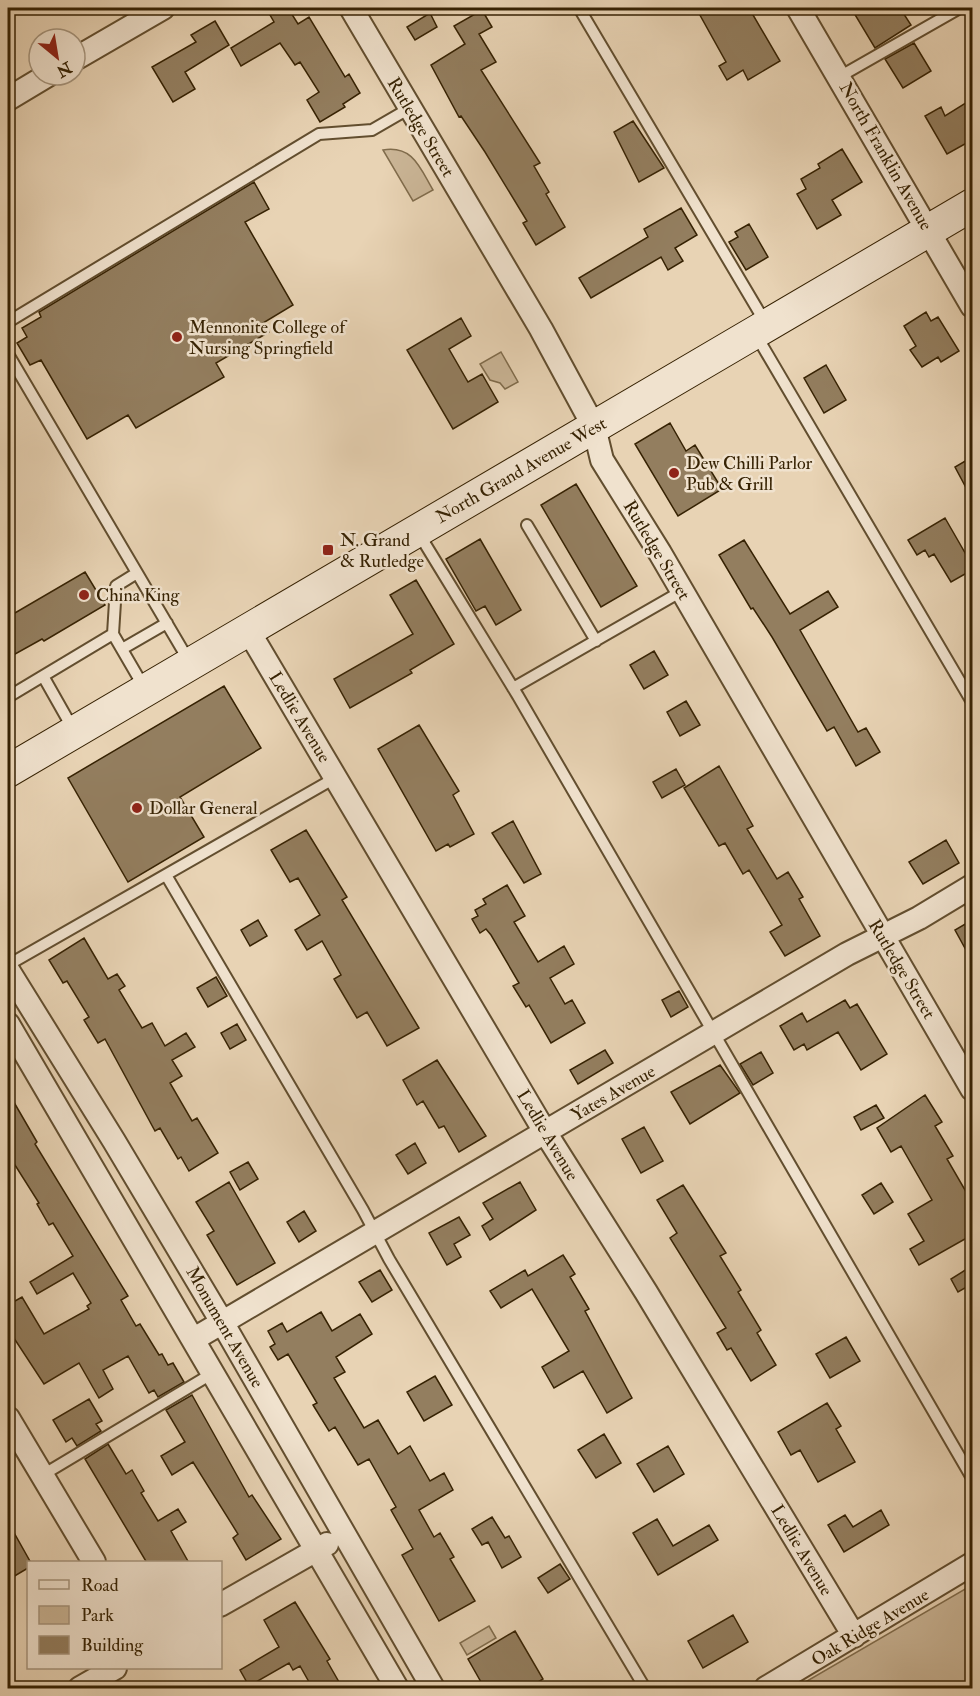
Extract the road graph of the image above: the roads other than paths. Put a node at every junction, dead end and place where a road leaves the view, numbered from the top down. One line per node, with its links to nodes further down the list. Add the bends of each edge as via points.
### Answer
1 (163, 8): 6 (street)
2 (351, 8): 10 (street, Rutledge Street)
3 (579, 8): 15 (lane)
4 (798, 8): 7 (street, North Franklin Avenue)
5 (960, 8): 7 (lane)
6 (87, 52)
7 (840, 78): 12 (street, North Franklin Avenue)
8 (28, 87): 9 (street)
9 (8, 99)
10 (410, 108): 14 (lane, via 372,130 319,134); 17 (street, Rutledge Street, via 541,329)
11 (972, 205): 12 (main road, North Grand Avenue West)
12 (930, 230): 13 (street, North Franklin Avenue); 15 (main road, North Grand Avenue West)
13 (972, 306)
14 (8, 322)
15 (761, 329): 17 (main road, North Grand Avenue West); 32 (lane)
16 (8, 354): 20 (lane)
17 (594, 427): 19 (main road, North Grand Avenue West); 21 (street, Rutledge Street, via 602,460)
18 (527, 525): 25 (lane)
19 (417, 531): 23 (main road, North Grand Avenue West); 29 (lane)
20 (137, 573): 22 (lane); 24 (lane, via 116,586)
21 (682, 591): 25 (lane); 38 (street, Rutledge Street)
22 (167, 623): 26 (lane); 27 (lane)
23 (248, 630): 27 (main road, North Grand Avenue West); 35 (street, Ledlie Avenue)
24 (114, 634): 26 (lane); 28 (lane)
25 (596, 641): 29 (lane)
26 (122, 649): 30 (lane)
27 (191, 664): 30 (main road, North Grand Avenue West)
28 (43, 676): 31 (lane); 33 (lane)
29 (513, 688): 41 (lane)
30 (146, 690): 33 (main road, North Grand Avenue West)
31 (8, 697)
32 (972, 702)
33 (75, 732): 34 (main road, North Grand Avenue West)
34 (8, 771)
35 (335, 778): 36 (lane); 43 (street, Ledlie Avenue)
36 (166, 875): 39 (lane); 46 (lane)
37 (972, 886): 38 (street, Yates Avenue)
38 (883, 935): 41 (street, Yates Avenue); 42 (street, Rutledge Street)
39 (8, 972): 44 (street, Monument Avenue)
40 (8, 1024): 45 (street, Monument Avenue)
41 (713, 1035): 43 (street, Yates Avenue); 52 (lane)
42 (972, 1089)
43 (545, 1131): 46 (street, Yates Avenue); 58 (street, Ledlie Avenue)
44 (114, 1141): 45 (street); 47 (street, Monument Avenue)
45 (86, 1157): 48 (street, Monument Avenue)
46 (375, 1233): 47 (street, Yates Avenue); 63 (lane)
47 (222, 1322): 48 (street, Yates Avenue); 53 (street, Monument Avenue)
48 (194, 1340): 49 (street, Monument Avenue)
49 (213, 1373): 51 (lane); 54 (street, Monument Avenue)
50 (8, 1418): 51 (street)
51 (41, 1476): 55 (street)
52 (972, 1478)
53 (344, 1534): 54 (street); 62 (street, Monument Avenue)
54 (316, 1550): 57 (street); 61 (street, Monument Avenue)
55 (93, 1561)
56 (972, 1564): 58 (street, Oak Ridge Avenue)
57 (222, 1604)
58 (854, 1636): 64 (street, Oak Ridge Avenue)
59 (113, 1669): 60 (street)
60 (80, 1689)
61 (397, 1689)
62 (433, 1689)
63 (645, 1689)
64 (766, 1689)

